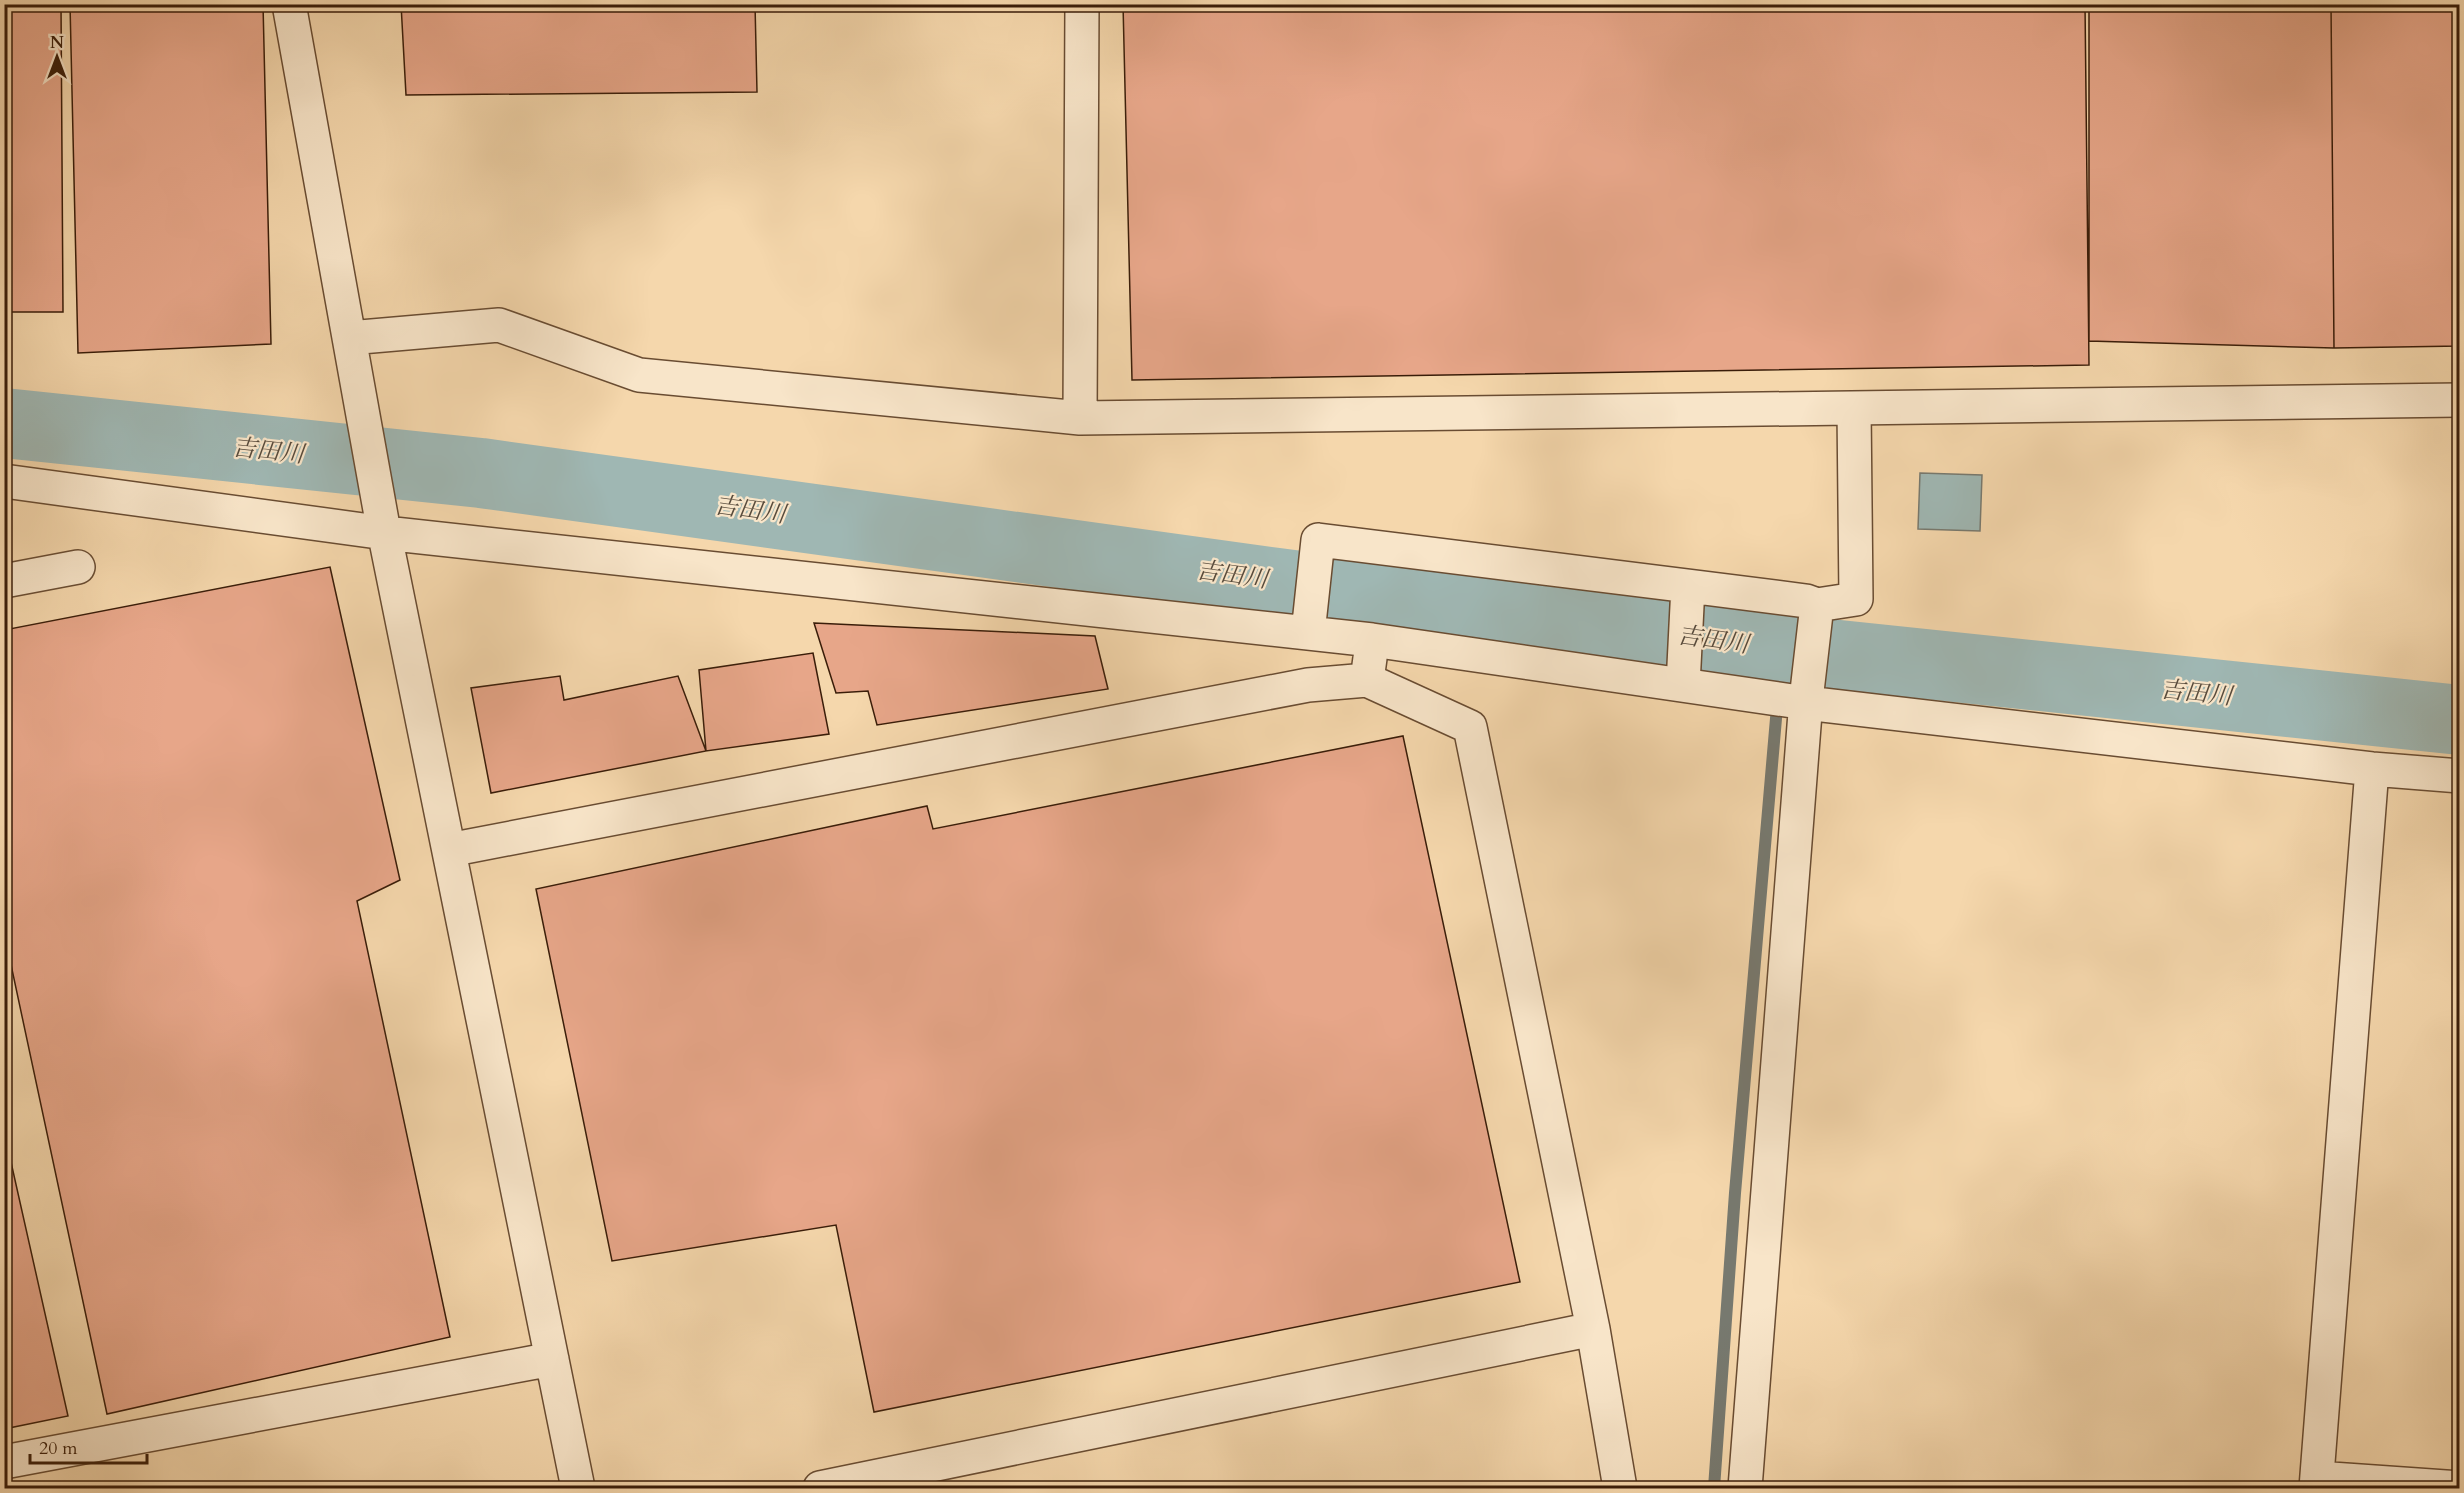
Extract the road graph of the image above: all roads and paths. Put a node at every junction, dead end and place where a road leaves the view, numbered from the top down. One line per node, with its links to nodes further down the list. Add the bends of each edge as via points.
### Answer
1 (289, 4): 3 (street)
2 (1082, 4): 6 (street)
3 (349, 338): 6 (street, via 499,324 639,375); 8 (street)
4 (2460, 400): 5 (street)
5 (1854, 408): 6 (street); 12 (street, via 1856,598)
6 (1080, 418)
7 (4, 481): 8 (street)
8 (384, 527): 13 (street); 20 (street)
9 (78, 567): 10 (street)
10 (4, 581)
11 (1688, 587): 12 (street, via 1806,601); 13 (street, via 1318,540); 16 (street)
12 (1817, 606): 17 (street)
13 (1308, 631): 14 (street)
14 (1372, 640): 15 (street); 16 (street)
15 (1366, 680): 20 (street, via 1308,685); 21 (street, via 1470,727)
16 (1683, 684): 17 (street)
17 (1806, 702): 18 (street); 28 (street)
18 (2372, 769): 19 (street); 24 (street)
19 (2460, 776)
20 (449, 850): 22 (street)
21 (1593, 1329): 26 (street); 27 (street)
22 (552, 1359): 23 (street); 25 (street)
23 (4, 1462)
24 (2316, 1483): 29 (street)
25 (578, 1488)
26 (820, 1488)
27 (1620, 1488)
28 (1745, 1488)
29 (2460, 1488)

